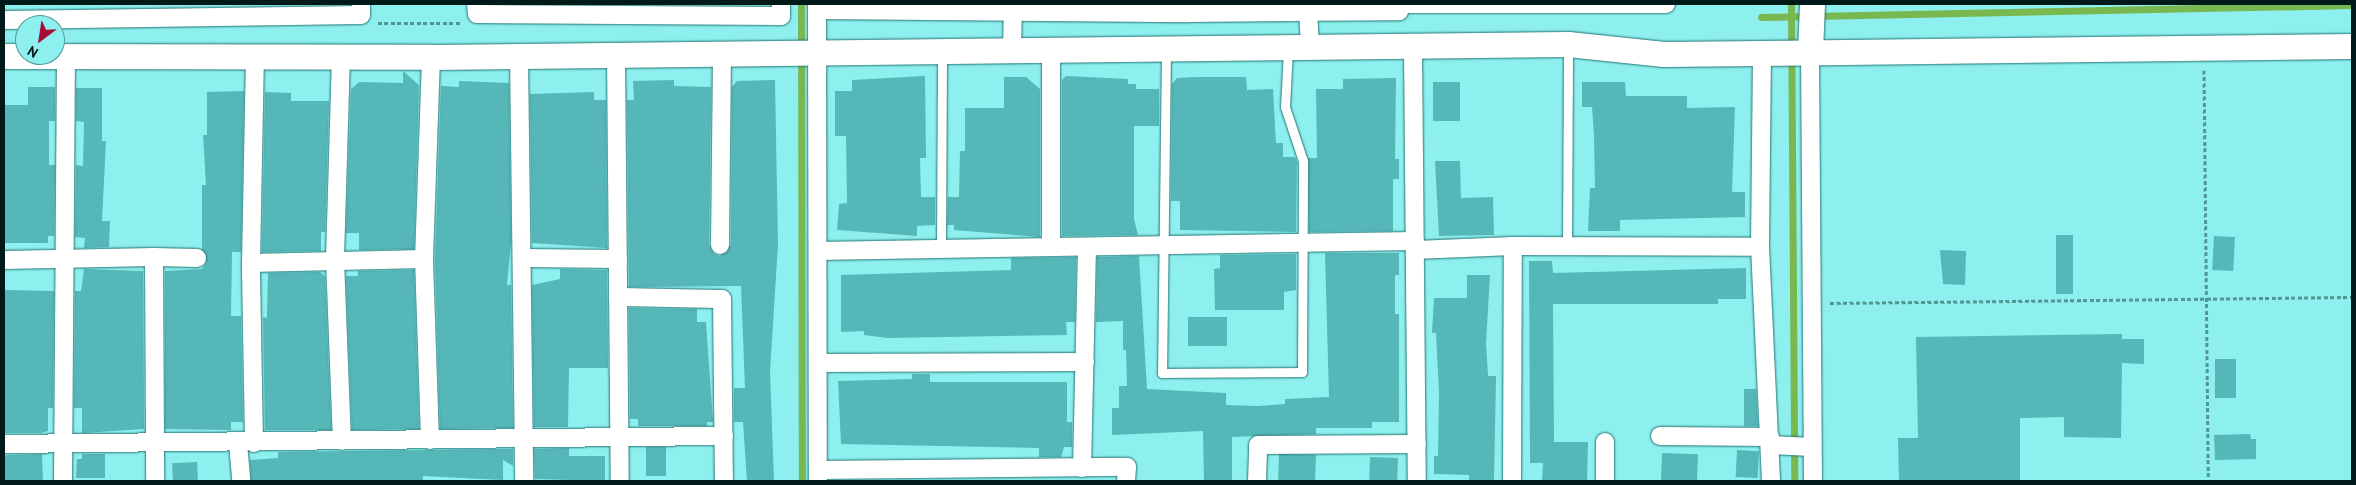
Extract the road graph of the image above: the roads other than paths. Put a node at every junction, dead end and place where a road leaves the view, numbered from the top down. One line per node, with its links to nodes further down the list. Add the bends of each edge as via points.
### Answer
1 (780, 4): 9 (street, via 780,16)
2 (1398, 4): 3 (street); 10 (street, via 1398,10)
3 (1591, 4): 4 (street)
4 (1666, 4)
5 (1812, 4): 14 (street)
6 (1014, 6): 7 (street); 8 (street); 19 (street)
7 (817, 7): 23 (street)
8 (1188, 8): 10 (street)
9 (476, 9)
10 (1308, 9): 17 (street)
11 (361, 10): 12 (street)
12 (4, 20)
13 (1568, 44): 16 (street); 24 (street, via 1663,54); 38 (lane)
14 (1809, 45): 15 (street); 24 (street); 68 (street, via 1812,304)
15 (2352, 46)
16 (1413, 47): 17 (street); 36 (street)
17 (1299, 48): 18 (street); 32 (lane, via 1284,107 1303,161)
18 (1166, 49): 20 (street); 34 (lane)
19 (1012, 51): 20 (street); 21 (street)
20 (1051, 51): 39 (street)
21 (942, 52): 23 (street); 41 (lane)
22 (722, 53): 23 (street); 25 (street); 33 (street)
23 (817, 53): 42 (street)
24 (1769, 53): 40 (street)
25 (616, 54): 27 (street); 48 (street)
26 (254, 55): 29 (street); 30 (street); 51 (street)
27 (520, 55): 31 (street); 45 (street)
28 (4, 56): 29 (street)
29 (66, 56): 46 (street)
30 (342, 56): 31 (street); 50 (street)
31 (431, 57): 47 (street)
32 (1304, 243): 34 (street); 34 (lane, via 1302,372 1162,373); 36 (street)
33 (720, 245)
34 (1164, 245): 35 (street)
35 (1087, 246): 39 (street); 53 (street)
36 (1415, 246): 37 (street); 67 (street)
37 (1512, 246): 38 (street); 80 (street)
38 (1568, 246): 40 (street)
39 (1051, 247): 41 (street)
40 (1760, 247): 64 (street)
41 (941, 249): 42 (street)
42 (818, 251): 54 (street)
43 (154, 257): 44 (street); 46 (street); 62 (street)
44 (197, 258)
45 (523, 258): 48 (street); 58 (street)
46 (64, 259): 49 (street); 66 (street)
47 (424, 259): 50 (street); 59 (street)
48 (618, 259): 52 (street)
49 (4, 260)
50 (335, 260): 51 (street); 60 (street)
51 (251, 263): 63 (street)
52 (618, 297): 55 (street, via 722,299); 57 (street)
53 (1085, 362): 54 (street); 69 (street)
54 (818, 363): 70 (street)
55 (724, 436): 57 (street); 76 (street)
56 (1660, 436): 64 (street)
57 (619, 438): 58 (street); 75 (street)
58 (524, 439): 59 (street); 74 (street)
59 (430, 440): 60 (street)
60 (342, 442): 63 (street)
61 (1605, 442): 81 (street)
62 (154, 443): 63 (street); 66 (street); 72 (street)
63 (246, 443): 73 (street)
64 (1772, 443): 68 (street); 82 (street)
65 (4, 444): 66 (street)
66 (63, 444): 71 (street)
67 (1417, 444): 78 (street, via 1258,445); 79 (street)
68 (1809, 447): 83 (street)
69 (1082, 468): 70 (street); 77 (street, via 1127,467)
70 (818, 476)
71 (63, 481)
72 (155, 481)
73 (241, 481)
74 (524, 481)
75 (620, 481)
76 (724, 481)
77 (1126, 481)
78 (1257, 481)
79 (1417, 481)
80 (1512, 481)
81 (1606, 481)
82 (1770, 481)
83 (1812, 481)

